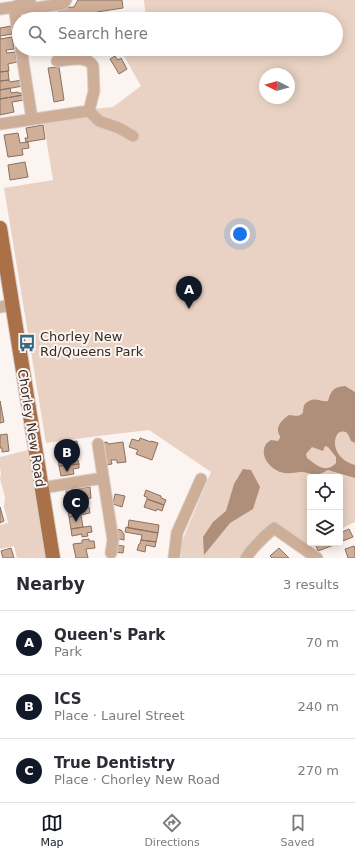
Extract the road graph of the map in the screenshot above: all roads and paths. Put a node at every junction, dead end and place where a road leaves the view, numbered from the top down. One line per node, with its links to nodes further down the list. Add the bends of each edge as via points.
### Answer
1 (30, 0): 3 (street)
2 (66, 0): 3 (street, via 62,4 29,9)
3 (7, 6): 4 (street)
4 (12, 19)
5 (22, 56): 8 (street)
6 (57, 61): 7 (street, via 75,59 91,64 95,87)
7 (89, 111): 8 (street); 10 (street, via 99,121)
8 (32, 119): 9 (street)
9 (0, 124)
10 (133, 136)
11 (0, 228): 12 (main road, Chorley New Road)
12 (6, 306): 16 (main road, Chorley New Road)
13 (98, 444): 14 (street)
14 (103, 478): 16 (street); 17 (street, via 113,540)
15 (201, 479): 20 (street, via 177,533)
16 (42, 488): 19 (main road, Chorley New Road)
17 (111, 553)
18 (251, 556): 21 (street, via 274,528)
19 (53, 558)
20 (174, 558)
21 (317, 558)

